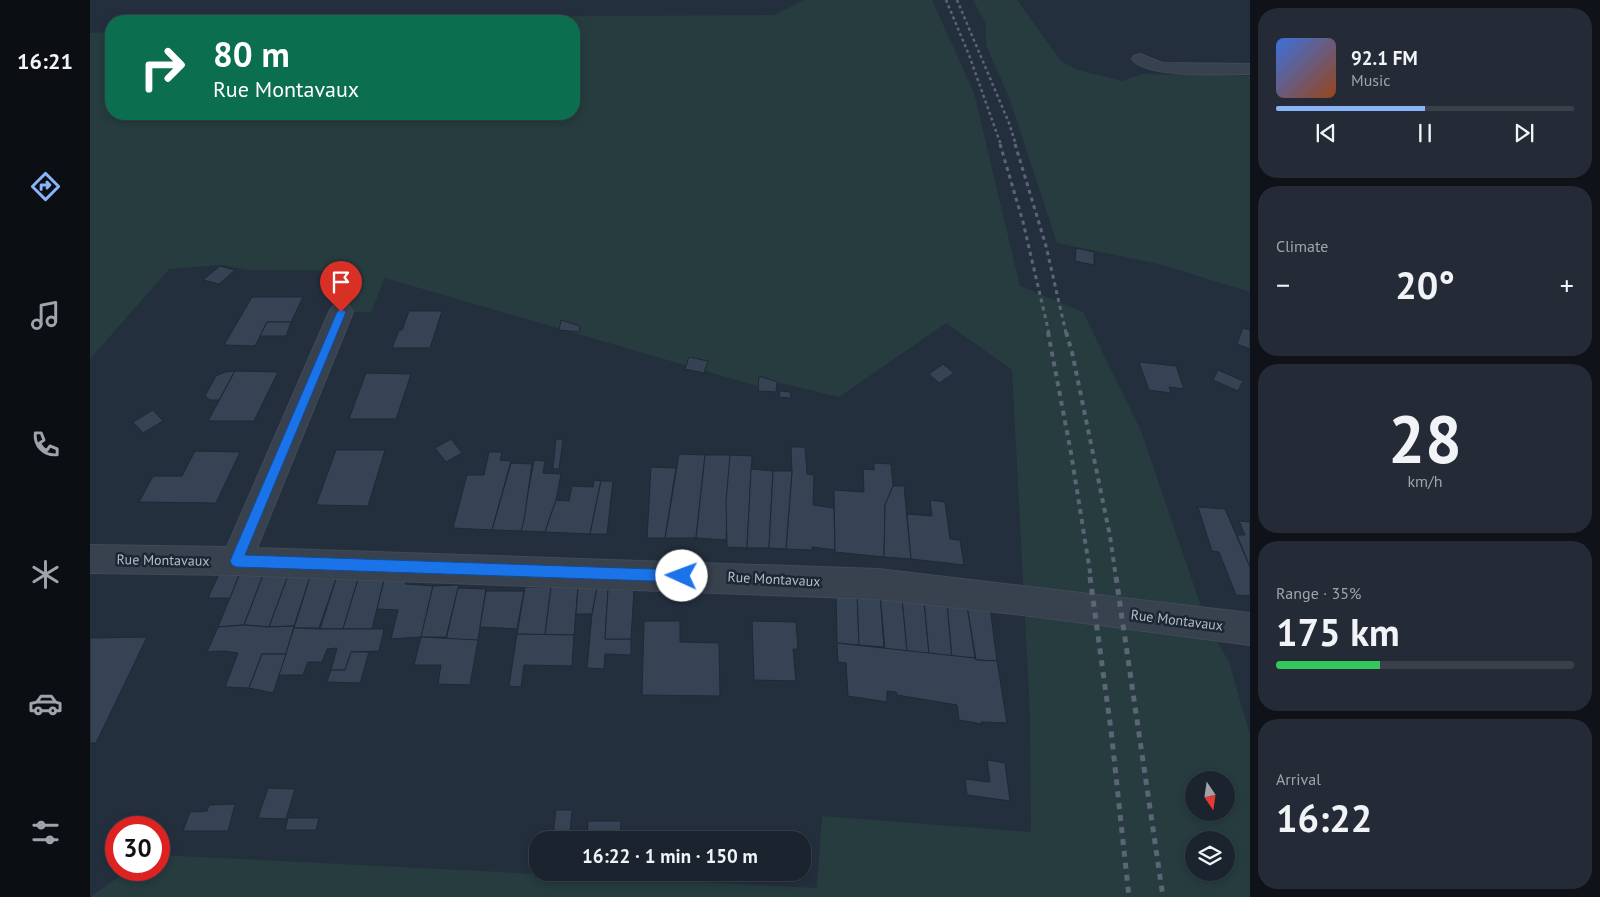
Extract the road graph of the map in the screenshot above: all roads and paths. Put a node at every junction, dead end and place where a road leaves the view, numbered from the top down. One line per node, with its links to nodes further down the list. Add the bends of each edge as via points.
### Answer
1 (1140, 59): 2 (street, via 1162,68)
2 (1250, 69)
3 (341, 312): 5 (street)
4 (90, 559): 5 (street, Rue Montavaux)
5 (236, 561): 6 (street, Rue Montavaux, via 878,584)
6 (1250, 629)

